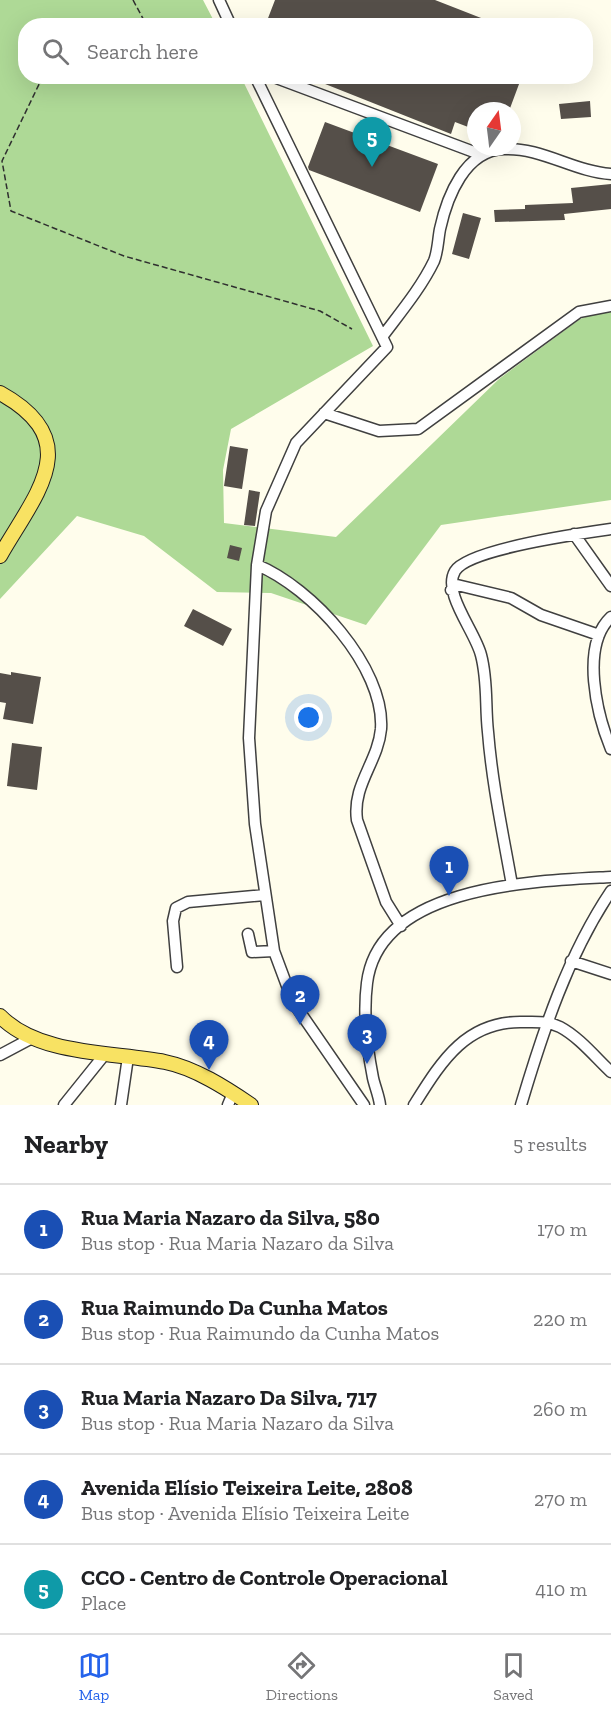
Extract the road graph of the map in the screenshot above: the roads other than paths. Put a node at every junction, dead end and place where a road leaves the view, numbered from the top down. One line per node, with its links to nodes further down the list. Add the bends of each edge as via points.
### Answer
1 (219, 0): 2 (street)
2 (227, 18)
3 (259, 84): 10 (street)
4 (292, 84): 5 (street)
5 (467, 149)
6 (521, 151): 8 (street)
7 (480, 156): 10 (street, via 472,161 450,199 431,266)
8 (611, 174)
9 (611, 306): 12 (street, via 579,312 418,429 379,430)
10 (382, 337): 12 (street, via 387,347)
11 (0, 393): 15 (main road, via 33,415 45,430 49,449 39,489)
12 (324, 413): 16 (street, via 296,443 266,511)
13 (611, 529): 14 (street)
14 (574, 534): 17 (street, via 476,556 460,565); 18 (street)
15 (0, 556)
16 (257, 565): 26 (street, via 249,773); 27 (street, via 283,577 324,610 365,670 377,699 381,716 378,742 355,807 386,902)
17 (452, 585): 20 (street, via 511,598 542,615); 24 (street, via 486,678 488,732)
18 (611, 586)
19 (611, 617): 20 (street)
20 (599, 635): 21 (street, via 594,680)
21 (605, 723): 22 (street)
22 (611, 749)
23 (611, 877): 24 (street)
24 (512, 885): 27 (street, via 433,906)
25 (611, 891): 30 (street)
26 (265, 896): 29 (street); 31 (street, via 182,903 174,921)
27 (401, 926): 40 (street, via 380,949 367,982 366,1025)
28 (248, 934): 29 (street, via 252,952)
29 (274, 951): 45 (street, via 293,1002)
30 (571, 961): 32 (street); 34 (street)
31 (177, 967)
32 (611, 974)
33 (0, 1016): 35 (main road)
34 (549, 1022): 39 (street, via 571,1035); 47 (street, via 517,1021 493,1026 457,1045 442,1060); 48 (street)
35 (32, 1038): 36 (main road); 37 (street)
36 (105, 1054): 38 (main road); 42 (street)
37 (0, 1055)
38 (128, 1057): 41 (main road, via 182,1066); 43 (street)
39 (611, 1072)
40 (373, 1080): 45 (street); 46 (street)
41 (231, 1099): 44 (main road)
42 (64, 1105)
43 (121, 1105)
44 (251, 1105)
45 (361, 1105)
46 (380, 1105)
47 (414, 1105)
48 (521, 1105)

